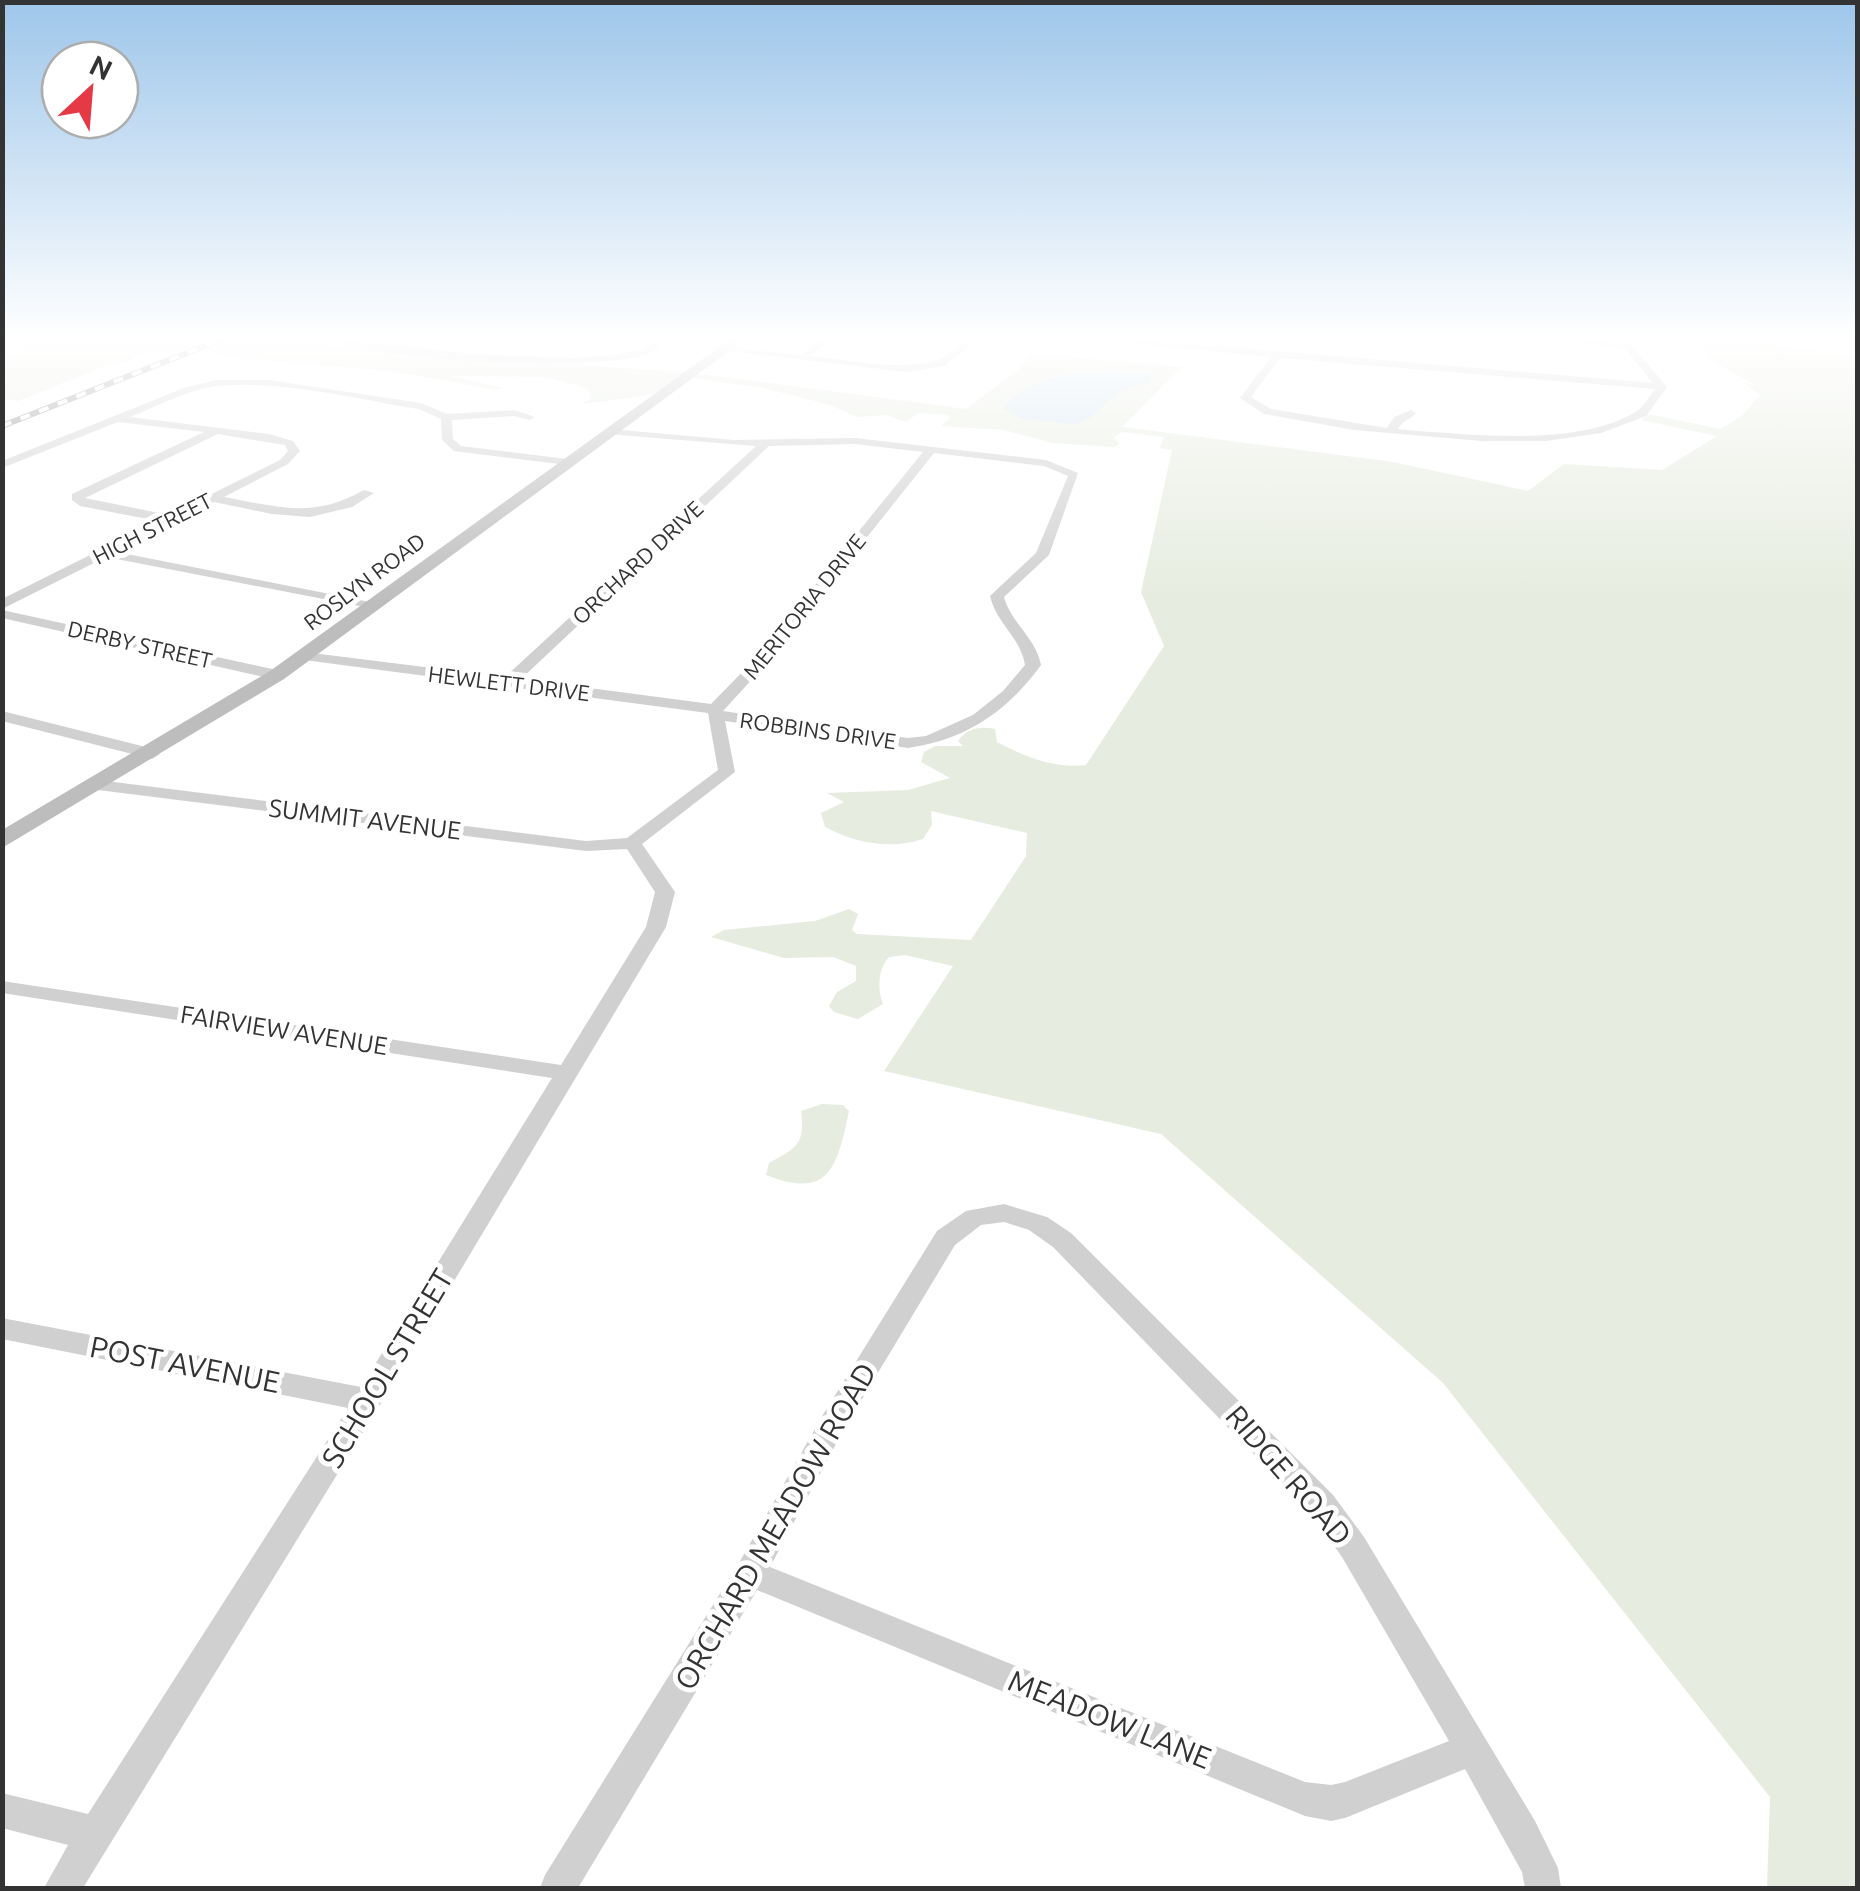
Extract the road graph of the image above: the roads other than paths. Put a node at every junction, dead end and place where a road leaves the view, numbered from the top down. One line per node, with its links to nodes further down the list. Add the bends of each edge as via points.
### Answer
1 (98, 426): 14 (street)
2 (177, 426): 9 (street, HIGH STREET)
3 (447, 426): 13 (street, via 448,440 458,448)
4 (618, 426): 10 (main road, ROSLYN ROAD)
5 (1369, 426): 8 (street)
6 (1394, 426): 8 (street)
7 (1609, 426): 8 (street, via 1587,434 1512,438)
8 (1392, 429)
9 (217, 431): 16 (street, HIGH STREET, via 277,439 294,451); 17 (street, via 76,497)
10 (610, 432): 11 (street, ROBBINS DRIVE); 13 (main road, ROSLYN ROAD)
11 (767, 442): 12 (street, ROBBINS DRIVE, via 855,441); 24 (street, ORCHARD DRIVE)
12 (929, 452): 25 (street, MERITORIA DRIVE); 25 (street, ROBBINS DRIVE, via 1046,463 1074,475 1042,555 997,596 999,610 1032,651 1026,676 968,726 932,742 880,740)
13 (567, 462): 20 (main road, ROSLYN ROAD)
14 (2, 465)
15 (368, 493): 16 (street, via 340,510 304,516)
16 (210, 498): 17 (street, HIGH STREET)
17 (168, 520): 18 (street, HIGH STREET)
18 (105, 552): 19 (street, HIGH STREET); 20 (street)
19 (2, 605)
20 (370, 606): 22 (main road, ROSLYN ROAD)
21 (2, 614): 23 (street, DERBY STREET)
22 (304, 656): 23 (main road, ROSLYN ROAD); 24 (street, HEWLETT DRIVE)
23 (277, 675): 27 (main road, ROSLYN ROAD)
24 (508, 683): 25 (street, HEWLETT DRIVE)
25 (716, 712): 30 (street, via 727,772)
26 (2, 716): 27 (street)
27 (152, 754): 28 (main road, ROSLYN ROAD)
28 (98, 786): 29 (main road, ROSLYN ROAD); 30 (street, SUMMIT AVENUE, via 586,846)
29 (2, 841)
30 (632, 842): 32 (street, SCHOOL STREET, via 660,879 665,903)
31 (2, 987): 32 (street, FAIRVIEW AVENUE)
32 (566, 1073): 35 (street, SCHOOL STREET)
33 (1026, 1218): 36 (street, ORCHARD MEADOW ROAD, via 975,1217 946,1238 834,1420); 37 (street, RIDGE ROAD, via 1062,1240 1322,1504)
34 (2, 1328): 35 (street, POST AVENUE)
35 (368, 1400): 39 (street, SCHOOL STREET)
36 (750, 1574): 37 (street, MEADOW LANE, via 1306,1799 1345,1800); 41 (street, ORCHARD MEADOW ROAD)
37 (1472, 1749): 42 (street, RIDGE ROAD, via 1535,1858)
38 (2, 1810): 39 (street)
39 (96, 1834): 40 (street, SCHOOL STREET)
40 (62, 1888)
41 (558, 1888)
42 (1543, 1888)

